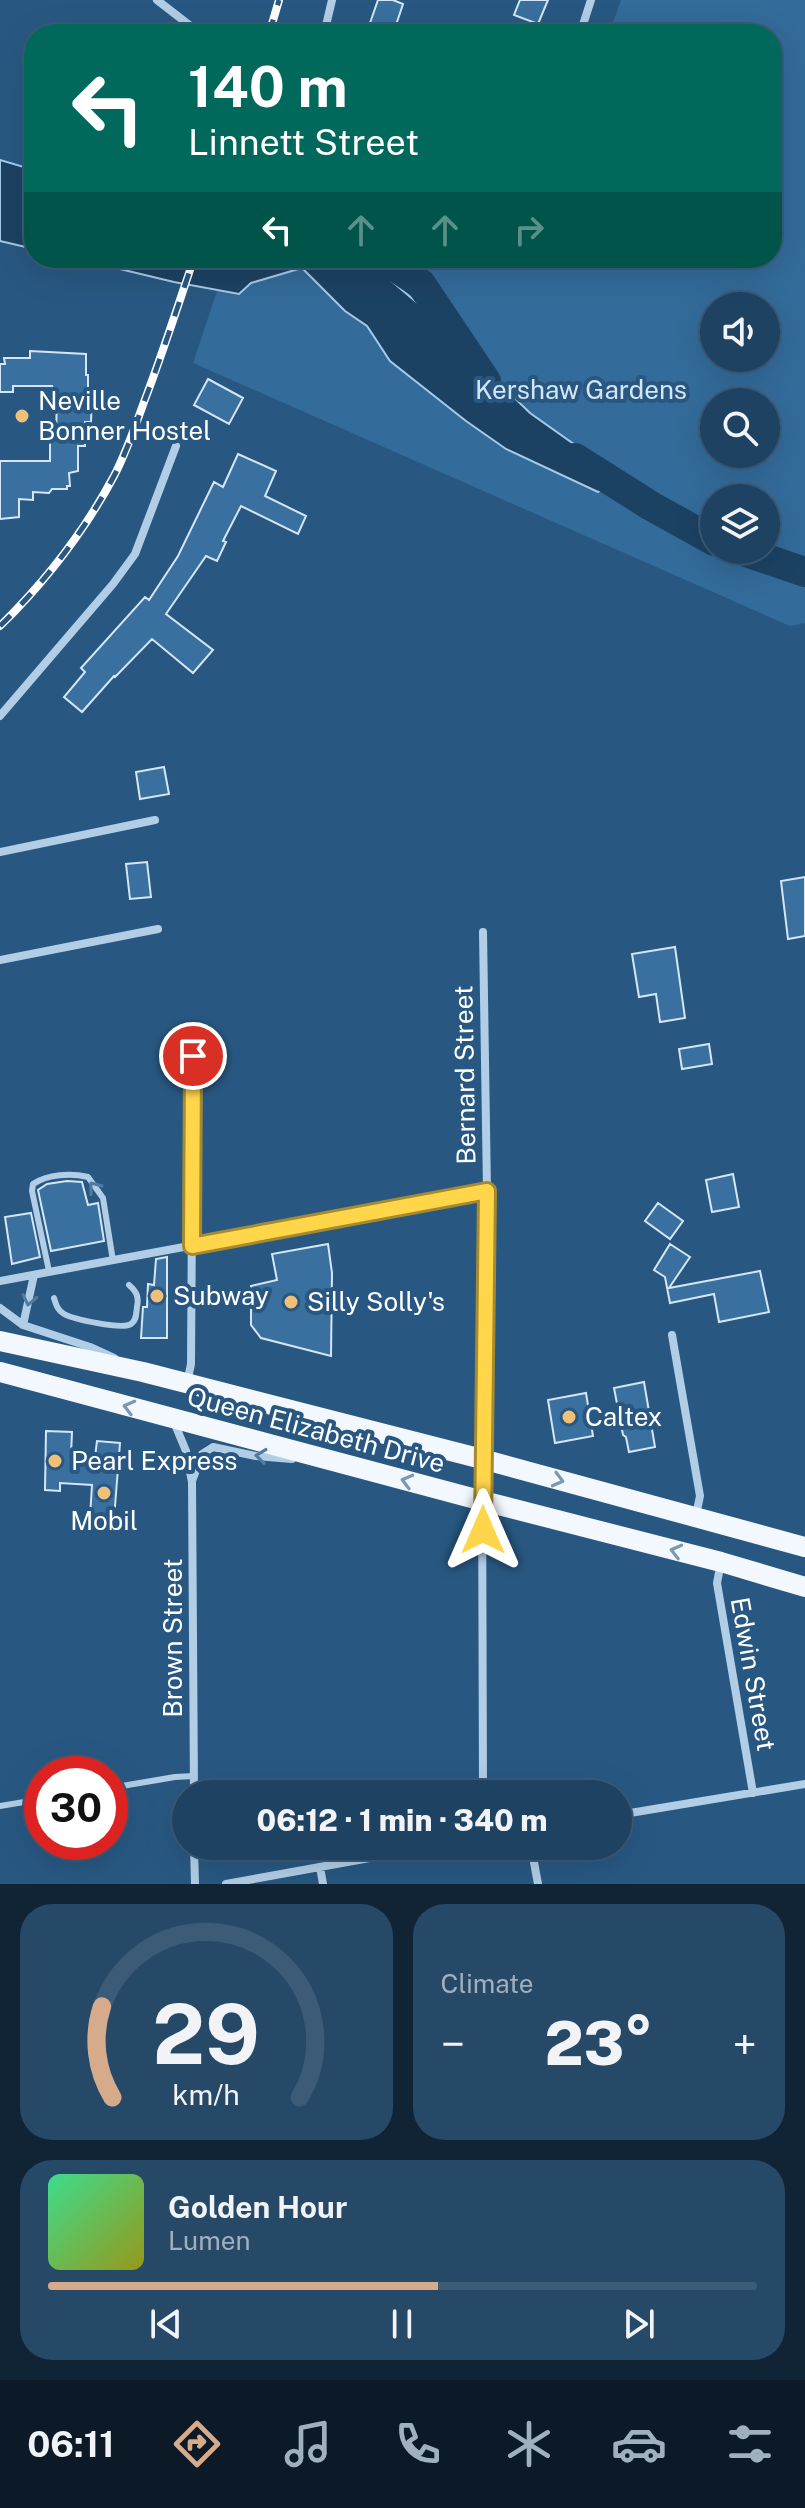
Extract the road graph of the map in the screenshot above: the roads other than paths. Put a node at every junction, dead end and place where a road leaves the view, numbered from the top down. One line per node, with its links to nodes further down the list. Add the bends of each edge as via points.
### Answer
1 (157, 0): 4 (street)
2 (332, 0): 5 (street)
3 (591, 0): 6 (street)
4 (188, 24)
5 (326, 24)
6 (583, 24)
7 (176, 446): 8 (street, via 135,554)
8 (0, 716)
9 (155, 820): 10 (street)
10 (0, 852)
11 (158, 929): 13 (street)
12 (483, 932): 15 (street, Bernard Street)
13 (0, 960)
14 (193, 1056): 16 (street)
15 (487, 1191): 16 (street); 31 (street, Bernard Street)
16 (192, 1246): 17 (street); 29 (street, via 191,1364)
17 (113, 1261): 18 (street); 18 (lane, one-way to 18, via 103,1198 88,1177 68,1175 33,1184)
18 (49, 1271): 19 (street)
19 (34, 1275): 20 (street); 24 (street, one-way to 24)
20 (0, 1281)
21 (129, 1285): 22 (lane, via 138,1301 135,1320 122,1327 67,1315)
22 (54, 1298)
23 (0, 1308): 24 (street, Queen Elizabeth Drive)
24 (23, 1325): 28 (street, Queen Elizabeth Drive)
25 (672, 1335): 35 (street, via 700,1496)
26 (0, 1341): 28 (main road, Queen Elizabeth Drive)
27 (0, 1372): 30 (main road, Queen Elizabeth Drive, one-way to 27)
28 (143, 1372): 29 (main road, Queen Elizabeth Drive)
29 (186, 1385): 31 (main road, Queen Elizabeth Drive)
30 (172, 1418): 32 (main road, Queen Elizabeth Drive); 33 (street, Brown Street, via 184,1442)
31 (482, 1459): 34 (street, Bernard Street); 35 (main road, Queen Elizabeth Drive, one-way to 35)
32 (339, 1463): 33 (street, Brown Street, one-way to 33, via 213,1447 202,1454); 34 (main road, Queen Elizabeth Drive, one-way to 32)
33 (192, 1482): 39 (street, Brown Street)
34 (483, 1501): 37 (main road, Queen Elizabeth Drive, one-way to 34); 41 (street, Bernard Street)
35 (695, 1518): 36 (main road, Queen Elizabeth Drive)
36 (805, 1547)
37 (721, 1562): 38 (main road, Queen Elizabeth Drive); 44 (street, Edwin Street, via 718,1590)
38 (805, 1587)
39 (194, 1776): 40 (street, Brown Street); 43 (lane)
40 (194, 1780)
41 (483, 1780)
42 (805, 1784): 44 (street)
43 (128, 1785)
44 (753, 1793): 47 (street)
45 (24, 1802): 46 (lane)
46 (0, 1806)
47 (632, 1813)
48 (194, 1860): 52 (street)
49 (359, 1860): 51 (street)
50 (534, 1860): 55 (street)
51 (320, 1867): 53 (street); 54 (street)
52 (195, 1884)
53 (226, 1884)
54 (323, 1884)
55 (538, 1884)

